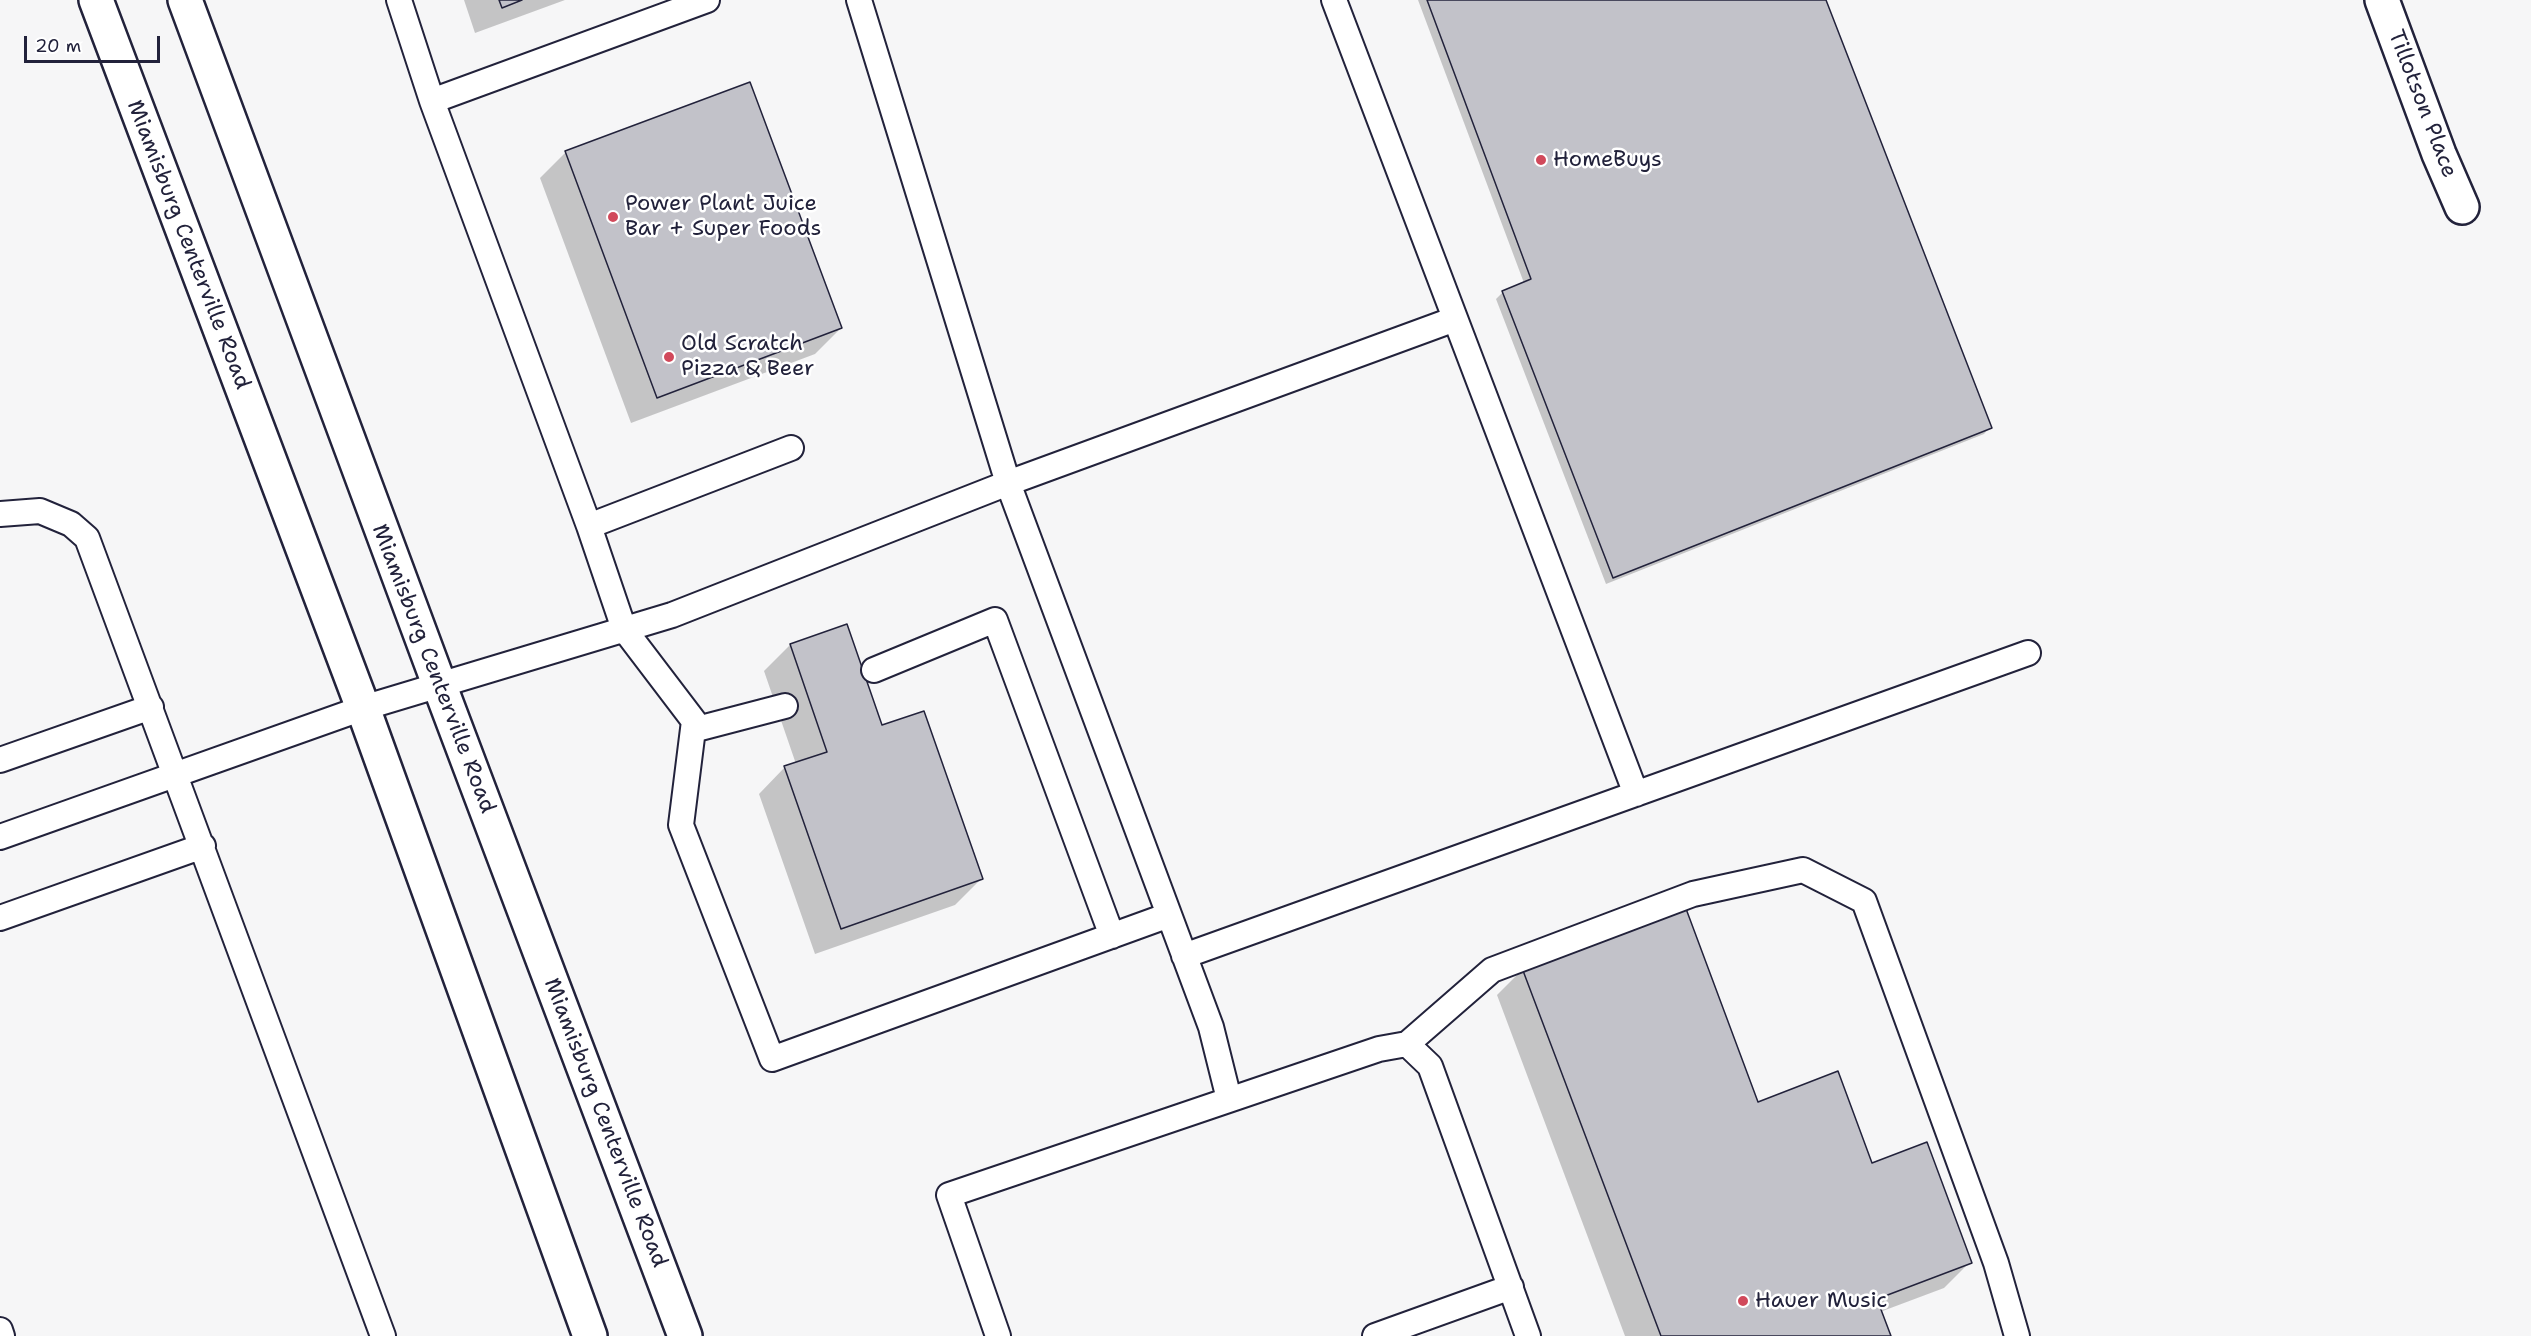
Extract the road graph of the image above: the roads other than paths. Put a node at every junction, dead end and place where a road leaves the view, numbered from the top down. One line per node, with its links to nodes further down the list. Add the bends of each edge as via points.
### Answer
1 (96, 0): 21 (main road, Miamisburg Centerville Road)
2 (185, 0): 18 (main road, Miamisburg Centerville Road)
3 (399, 0): 8 (lane)
4 (707, 0): 8 (lane)
5 (859, 0): 12 (lane)
6 (1334, 0): 10 (lane)
7 (2382, 0): 9 (main road, Tillotson Place)
8 (432, 101): 14 (lane)
9 (2462, 207)
10 (1455, 319): 12 (lane); 25 (lane)
11 (791, 448): 14 (lane)
12 (1008, 483): 15 (lane, via 672,615); 28 (lane)
13 (0, 514): 20 (lane, via 40,511 71,524 87,538)
14 (589, 526): 15 (lane)
15 (624, 629): 18 (lane); 22 (lane, via 694,721)
16 (2028, 653): 25 (lane)
17 (874, 670): 30 (lane, via 995,620)
18 (439, 684): 21 (lane); 39 (main road, Miamisburg Centerville Road)
19 (785, 706): 22 (lane)
20 (151, 707): 23 (lane); 24 (lane)
21 (363, 708): 24 (lane); 38 (main road, Miamisburg Centerville Road)
22 (693, 730): 30 (lane, via 681,825 772,1059)
23 (0, 760)
24 (177, 776): 26 (lane); 27 (lane)
25 (1636, 794): 31 (lane)
26 (0, 837)
27 (203, 846): 29 (lane); 37 (lane)
28 (1169, 915): 30 (lane); 31 (lane)
29 (0, 918)
30 (1112, 936)
31 (1184, 956): 33 (lane, via 1211,1028)
32 (1407, 1044): 33 (lane, via 1379,1049); 34 (lane, via 1430,1066); 43 (lane, via 1492,970 1693,894 1803,870 1864,901 1996,1263)
33 (1229, 1098): 40 (lane, via 949,1195)
34 (1511, 1287): 41 (lane); 42 (lane)
35 (0, 1330): 36 (lane)
36 (2, 1336)
37 (383, 1336)
38 (590, 1336)
39 (685, 1336)
40 (998, 1336)
41 (1375, 1336)
42 (1528, 1336)
43 (2017, 1336)

